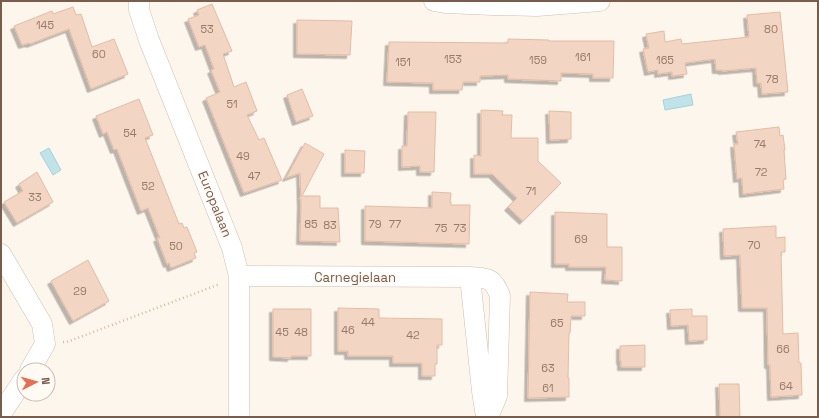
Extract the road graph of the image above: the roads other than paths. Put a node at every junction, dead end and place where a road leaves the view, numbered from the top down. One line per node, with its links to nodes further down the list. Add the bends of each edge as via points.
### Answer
1 (139, 1): 5 (street, Europalaan, via 139,10 148,40 232,248)
2 (434, 1): 3 (street, via 538,6)
3 (600, 1)
4 (1, 254): 7 (street, via 42,324 45,344)
5 (239, 276): 6 (street, Carnegielaan); 10 (street, Europalaan)
6 (470, 277): 11 (street, Carnegielaan); 11 (street, Carnegielaan, via 489,279 497,286 500,296 497,396)
7 (35, 362)
8 (16, 391): 9 (street)
9 (1, 414)
10 (239, 417)
11 (487, 417)

